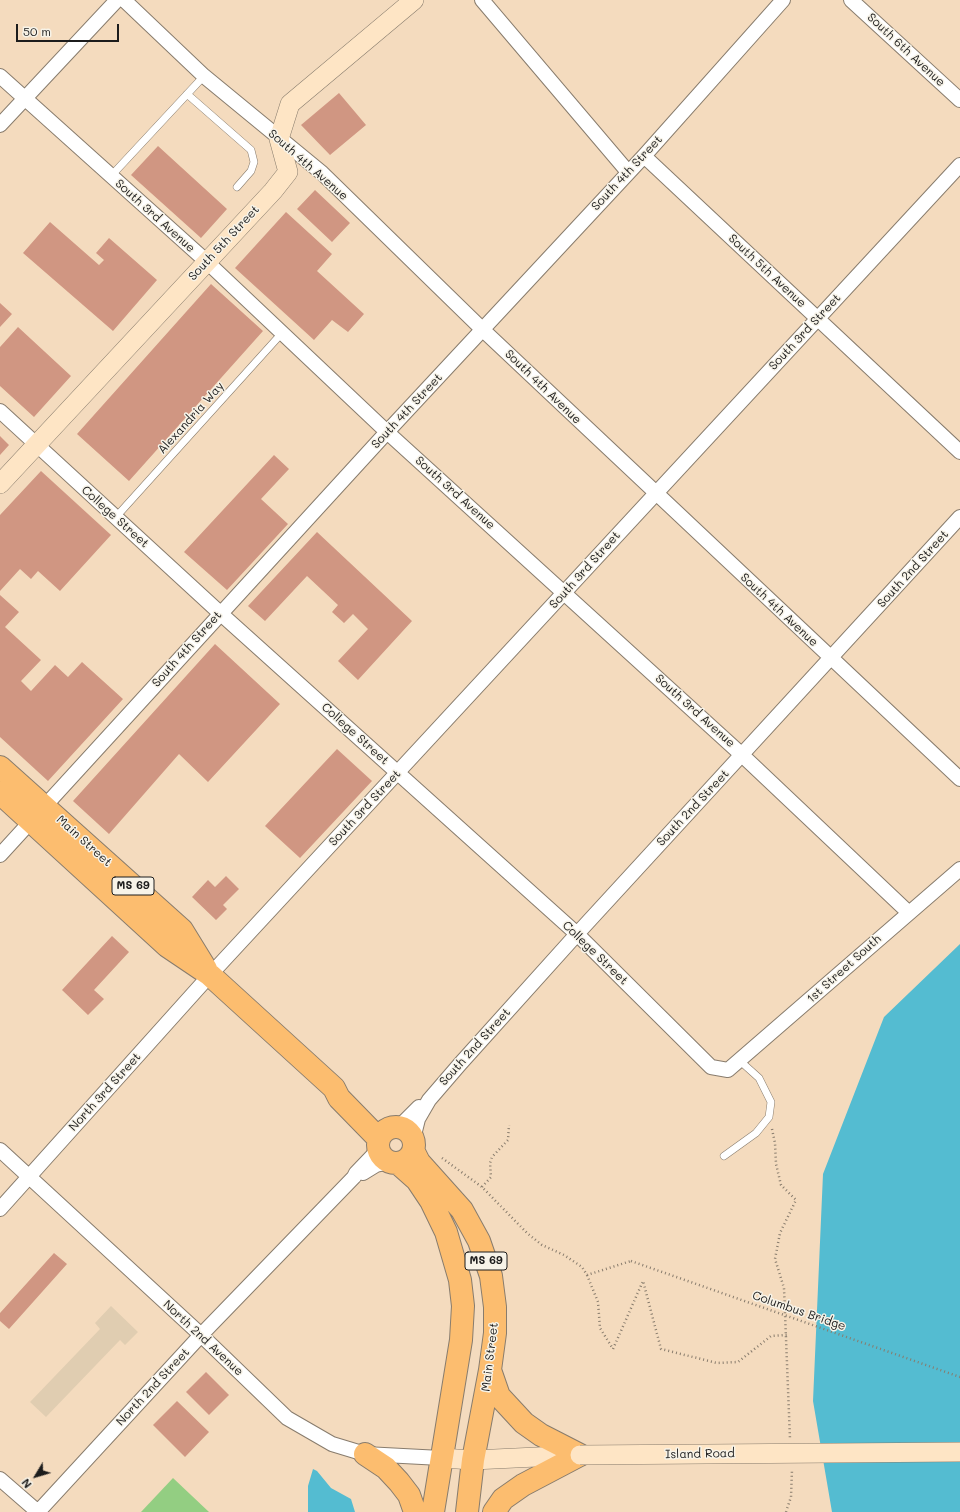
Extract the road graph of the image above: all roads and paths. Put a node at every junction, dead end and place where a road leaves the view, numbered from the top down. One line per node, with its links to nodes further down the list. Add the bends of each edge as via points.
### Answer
1 (117, 0): 10 (street)
2 (124, 0): 8 (street, South 4th Avenue)
3 (414, 0): 13 (street, via 290,104)
4 (482, 0): 16 (street)
5 (783, 0): 14 (street, South 4th Street)
6 (851, 0): 11 (street, South 6th Avenue)
7 (0, 76): 10 (street, South 3rd Avenue)
8 (204, 76): 9 (lane); 13 (street, South 4th Avenue)
9 (187, 94): 17 (lane); 18 (lane, via 251,150 254,162 251,171)
10 (25, 98): 12 (street); 17 (street, South 3rd Avenue)
11 (960, 100)
12 (0, 125)
13 (279, 139): 19 (street, South 5th Street, via 288,172); 21 (street, South 4th Avenue, via 322,173)
14 (644, 156): 16 (street, South 4th Street); 20 (street, South 5th Avenue)
15 (960, 165): 20 (street, South 3rd Street)
16 (628, 172): 21 (street, South 4th Street)
17 (111, 176): 19 (street, South 3rd Avenue)
18 (237, 187)
19 (206, 261): 22 (street, South 3rd Avenue); 25 (street, South 5th Street)
20 (818, 318): 26 (street, South 5th Avenue); 28 (street, South 3rd Street)
21 (483, 330): 24 (street, South 4th Street); 28 (street, South 4th Avenue)
22 (282, 333): 24 (street, South 3rd Avenue); 30 (lane, Alexandria Way)
23 (0, 411): 25 (street, College Street)
24 (387, 432): 31 (street, South 3rd Avenue); 32 (street, South 4th Street)
25 (36, 445): 27 (street, South 5th Street); 30 (street, College Street)
26 (960, 452)
27 (0, 484)
28 (654, 493): 31 (street, South 3rd Street); 33 (street, South 4th Avenue)
29 (960, 517): 33 (street, South 2nd Street)
30 (115, 518): 32 (street, College Street)
31 (564, 592): 34 (street, South 3rd Avenue); 36 (street, South 3rd Street)
32 (220, 614): 36 (street, College Street); 39 (street, South 4th Street)
33 (831, 659): 34 (street, South 2nd Street); 37 (street, South 4th Avenue)
34 (742, 755): 43 (street, South 3rd Avenue); 44 (street, South 2nd Street)
35 (0, 767): 39 (main road, Main Street / MS 69)
36 (398, 772): 44 (street, College Street); 45 (street, South 3rd Street)
37 (960, 779)
38 (0, 793): 40 (main road, Main Street / MS 69)
39 (45, 806): 40 (street, South 4th Street); 45 (main road, Main Street / MS 69, via 182,930)
40 (30, 822): 41 (street, South 4th Street); 45 (main road, Main Street / MS 69, via 167,946)
41 (0, 855)
42 (960, 869): 43 (street, 1st Street South)
43 (908, 912): 46 (street, 1st Street South)
44 (577, 934): 47 (street, College Street, via 711,1067); 50 (street, South 2nd Street, via 429,1100 418,1119)
45 (210, 975): 50 (main road, Main Street / MS 69, via 334,1088 345,1092); 54 (street, North 3rd Street)
46 (739, 1060): 47 (street, 1st Street South); 48 (lane, via 759,1078 770,1102)
47 (728, 1070)
48 (769, 1117): 52 (lane, via 756,1133); 59 (path, via 781,1185 796,1200 780,1233 775,1259 784,1288)
49 (509, 1125): 55 (path, via 508,1140 492,1157 491,1177)
50 (396, 1145): 58 (street, North 2nd Street, via 356,1173); 60 (main road, Main Street / MS 69, via 419,1162 462,1210 479,1241 491,1276 495,1307 495,1333); 66 (main road, Main Street / MS 69, via 431,1201 446,1232 460,1280 463,1306 461,1340)
51 (0, 1150): 54 (street, North 2nd Avenue)
52 (724, 1156)
53 (442, 1158): 55 (path)
54 (29, 1178): 56 (street, North 3rd Street); 58 (street, North 2nd Avenue)
55 (482, 1187): 57 (path, via 526,1233 582,1267)
56 (0, 1209)
57 (587, 1275): 59 (path, via 598,1302 600,1328 613,1349 643,1281 661,1349 717,1363 738,1362 771,1336); 61 (path, Columbus Bridge, bridge, via 631,1261)
58 (201, 1335): 64 (street, North 2nd Avenue, via 287,1418 332,1444); 70 (street, North 2nd Street)
59 (787, 1335): 62 (path)
60 (490, 1370): 65 (main road, via 500,1396 524,1423); 67 (main road, Main Street / MS 69)
61 (960, 1377)
62 (791, 1444)
63 (960, 1452): 65 (street, Island Road, bridge)
64 (364, 1454): 66 (street, North 2nd Avenue); 71 (main road, via 386,1468 399,1482 409,1495)
65 (580, 1455): 67 (street, Island Road); 74 (main road, via 524,1485 503,1499)
66 (441, 1458): 67 (street, Island Road); 72 (main road, Main Street / MS 69)
67 (472, 1460): 73 (main road, Main Street / MS 69)
68 (792, 1468): 75 (path, via 791,1497)
69 (0, 1479): 70 (street)
70 (38, 1512)
71 (415, 1512)
72 (433, 1512)
73 (467, 1512)
74 (494, 1512)
75 (786, 1512)

